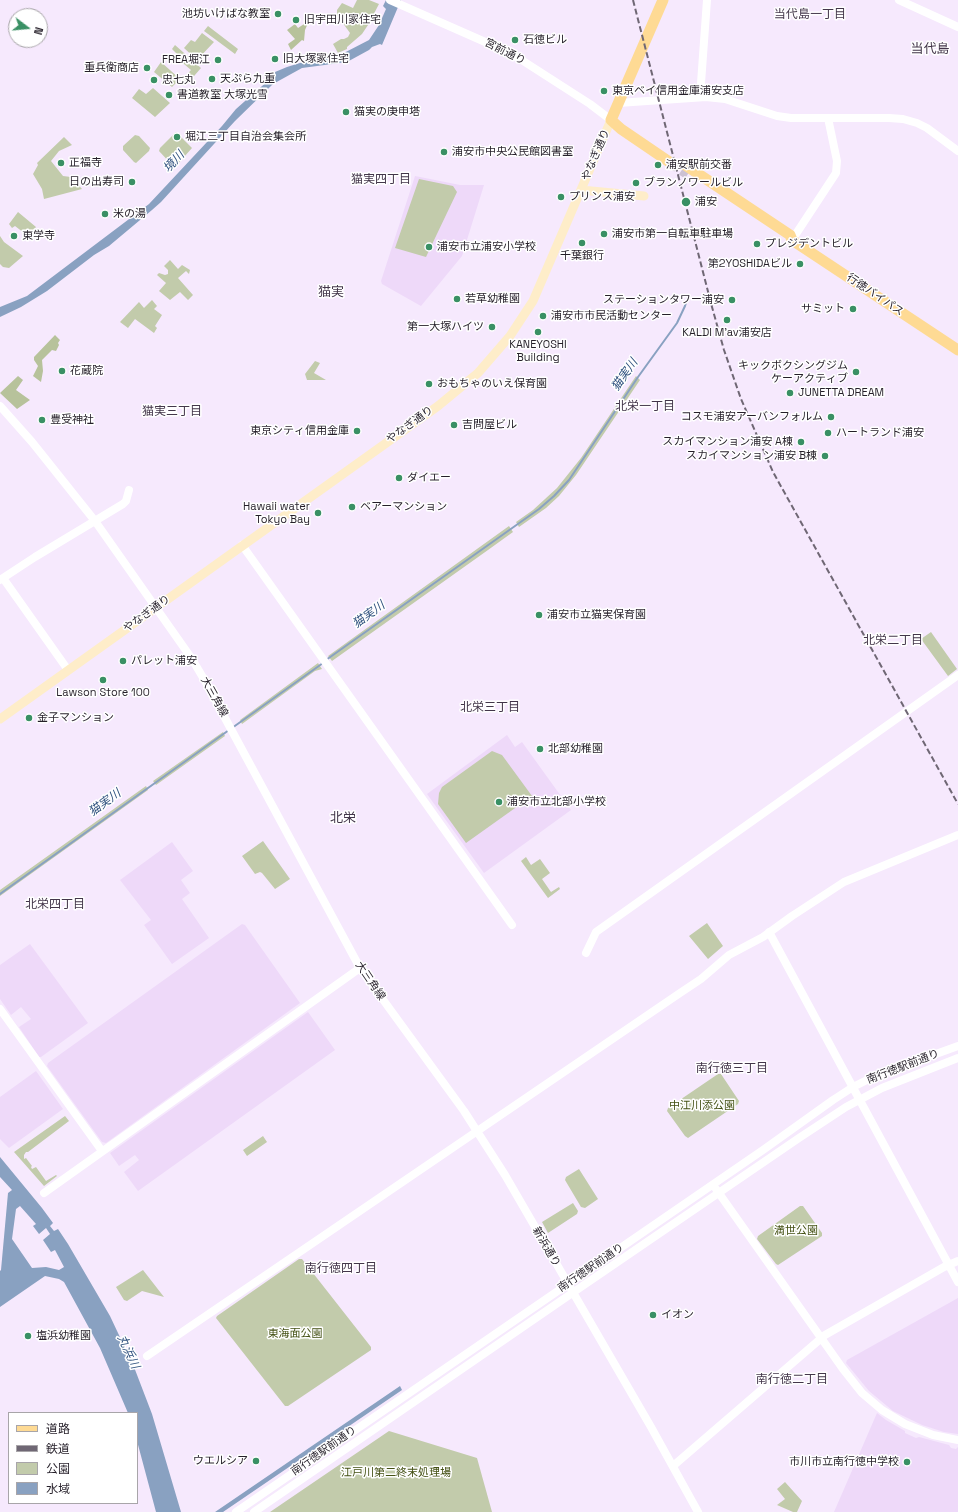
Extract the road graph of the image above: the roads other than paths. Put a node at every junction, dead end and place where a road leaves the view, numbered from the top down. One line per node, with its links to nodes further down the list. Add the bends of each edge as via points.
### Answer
1 (390, 0): 9 (street, 宮前通り, via 520,58)
2 (663, 0): 7 (main road, やなぎ通り)
3 (706, 0): 6 (street)
4 (899, 0): 5 (street)
5 (958, 26)
6 (700, 97): 7 (street); 8 (street, via 725,100 784,118)
7 (618, 103): 9 (main road, やなぎ通り)
8 (828, 118): 10 (street, via 904,119 927,128); 15 (street, via 837,161 836,173)
9 (611, 120): 11 (main road, via 621,129); 13 (main road, やなぎ通り)
10 (958, 151)
11 (667, 156)
12 (686, 170): 15 (main road, 行徳バイパス, via 790,235)
13 (581, 190): 14 (main road); 20 (main road, やなぎ通り, via 533,301 488,363 438,406)
14 (644, 196)
15 (792, 240): 16 (main road, 行徳バイパス)
16 (958, 350)
17 (0, 406): 19 (street, 大三角線)
18 (129, 490): 19 (street, via 123,504)
19 (95, 521): 21 (street); 22 (street, 大三角線)
20 (242, 546): 22 (main road, やなぎ通り); 27 (street)
21 (2, 579): 23 (street)
22 (156, 608): 23 (main road, やなぎ通り); 30 (street, 大三角線, via 192,659)
23 (68, 670): 25 (main road, やなぎ通り)
24 (958, 675): 29 (street, via 596,932)
25 (0, 719)
26 (958, 835): 28 (street, via 844,882)
27 (512, 925)
28 (769, 932): 35 (street); 37 (street, via 729,955 690,986)
29 (586, 953)
30 (360, 968): 32 (street, 大三角線); 38 (street)
31 (0, 1009): 38 (street)
32 (392, 1012): 37 (street, 新浜通り)
33 (958, 1046): 35 (street, 南行徳駅前通り, via 875,1076)
34 (958, 1058): 36 (street, 南行徳駅前通り)
35 (853, 1087): 36 (street); 39 (street, 南行徳駅前通り)
36 (859, 1099): 41 (street, 南行徳駅前通り); 43 (street)
37 (477, 1131): 45 (street, 新浜通り); 48 (street)
38 (102, 1151): 40 (street)
39 (713, 1185): 41 (street); 45 (street, 南行徳駅前通り)
40 (44, 1193)
41 (719, 1193): 46 (street, 南行徳駅前通り); 47 (street)
42 (958, 1261): 43 (street)
43 (949, 1265): 44 (street); 47 (street)
44 (958, 1282)
45 (568, 1284): 46 (street, 新浜通り); 51 (street, 南行徳駅前通り)
46 (573, 1292): 50 (street, 新浜通り); 52 (street, 南行徳駅前通り)
47 (821, 1338): 49 (street, via 853,1382 882,1410 911,1427); 50 (street)
48 (147, 1356)
49 (958, 1440)
50 (673, 1466): 53 (street, 新浜通り)
51 (236, 1512)
52 (254, 1512)
53 (698, 1512)

